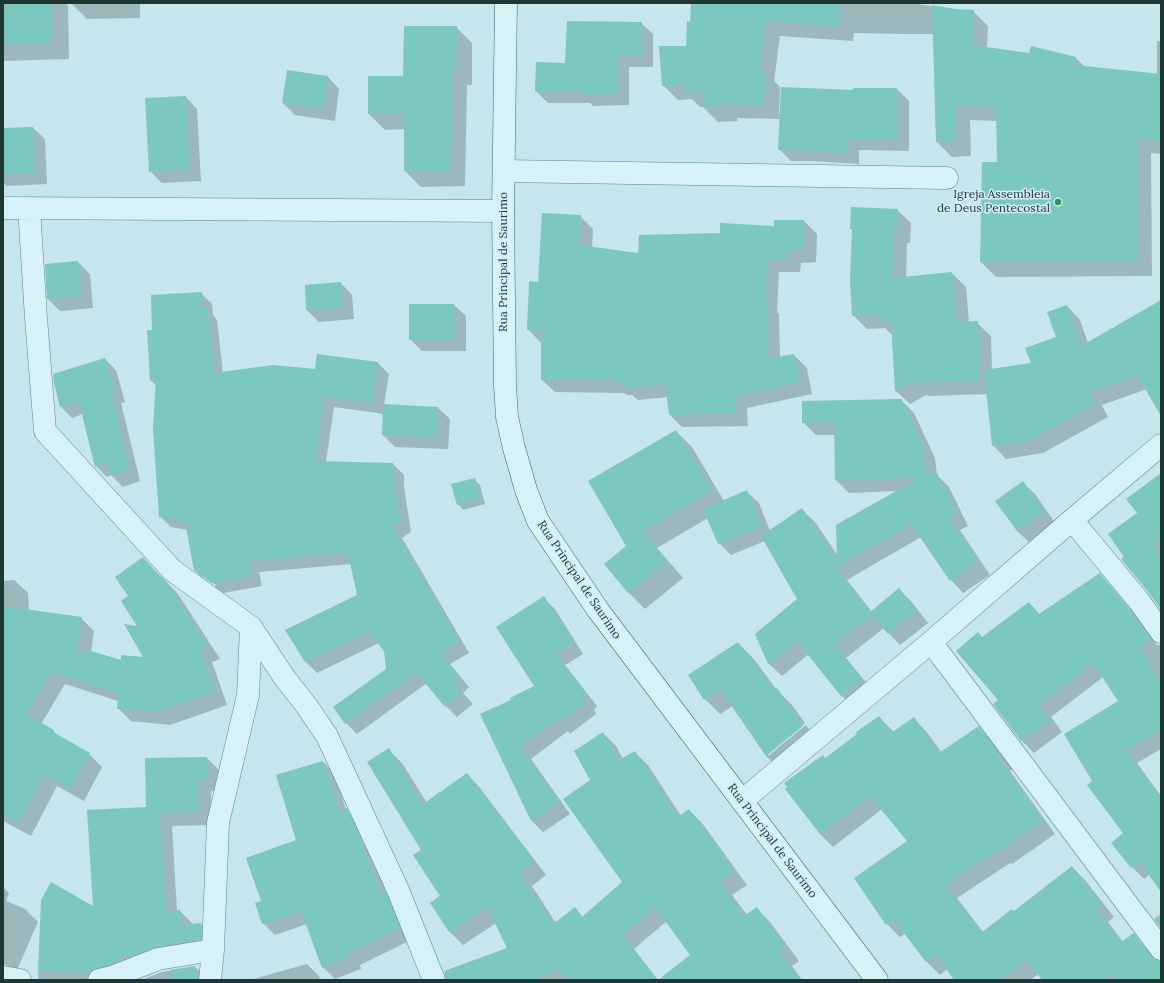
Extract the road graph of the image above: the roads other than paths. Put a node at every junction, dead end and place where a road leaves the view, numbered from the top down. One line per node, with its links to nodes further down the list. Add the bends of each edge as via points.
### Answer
1 (506, 3): 2 (street, Rua Principal de Saurimo)
2 (504, 171): 3 (street); 6 (street, Rua Principal de Saurimo)
3 (947, 178)
4 (3, 208): 5 (street)
5 (30, 208): 6 (street); 9 (street, via 45,431 172,570)
6 (503, 211): 12 (street, Rua Principal de Saurimo, via 507,417 526,490 538,521 598,610)
7 (1161, 445): 8 (street)
8 (1072, 520): 10 (street, via 1139,601); 11 (street)
9 (251, 627): 14 (street, via 248,695 218,823); 19 (street, via 327,736 398,890)
10 (1161, 632)
11 (931, 642): 12 (street); 13 (street)
12 (742, 801): 20 (street, Rua Principal de Saurimo)
13 (1161, 949)
14 (213, 950): 17 (street, via 158,959); 18 (street)
15 (3, 977): 16 (street)
16 (20, 980)
17 (99, 980)
18 (210, 980)
19 (434, 980)
20 (877, 980)

